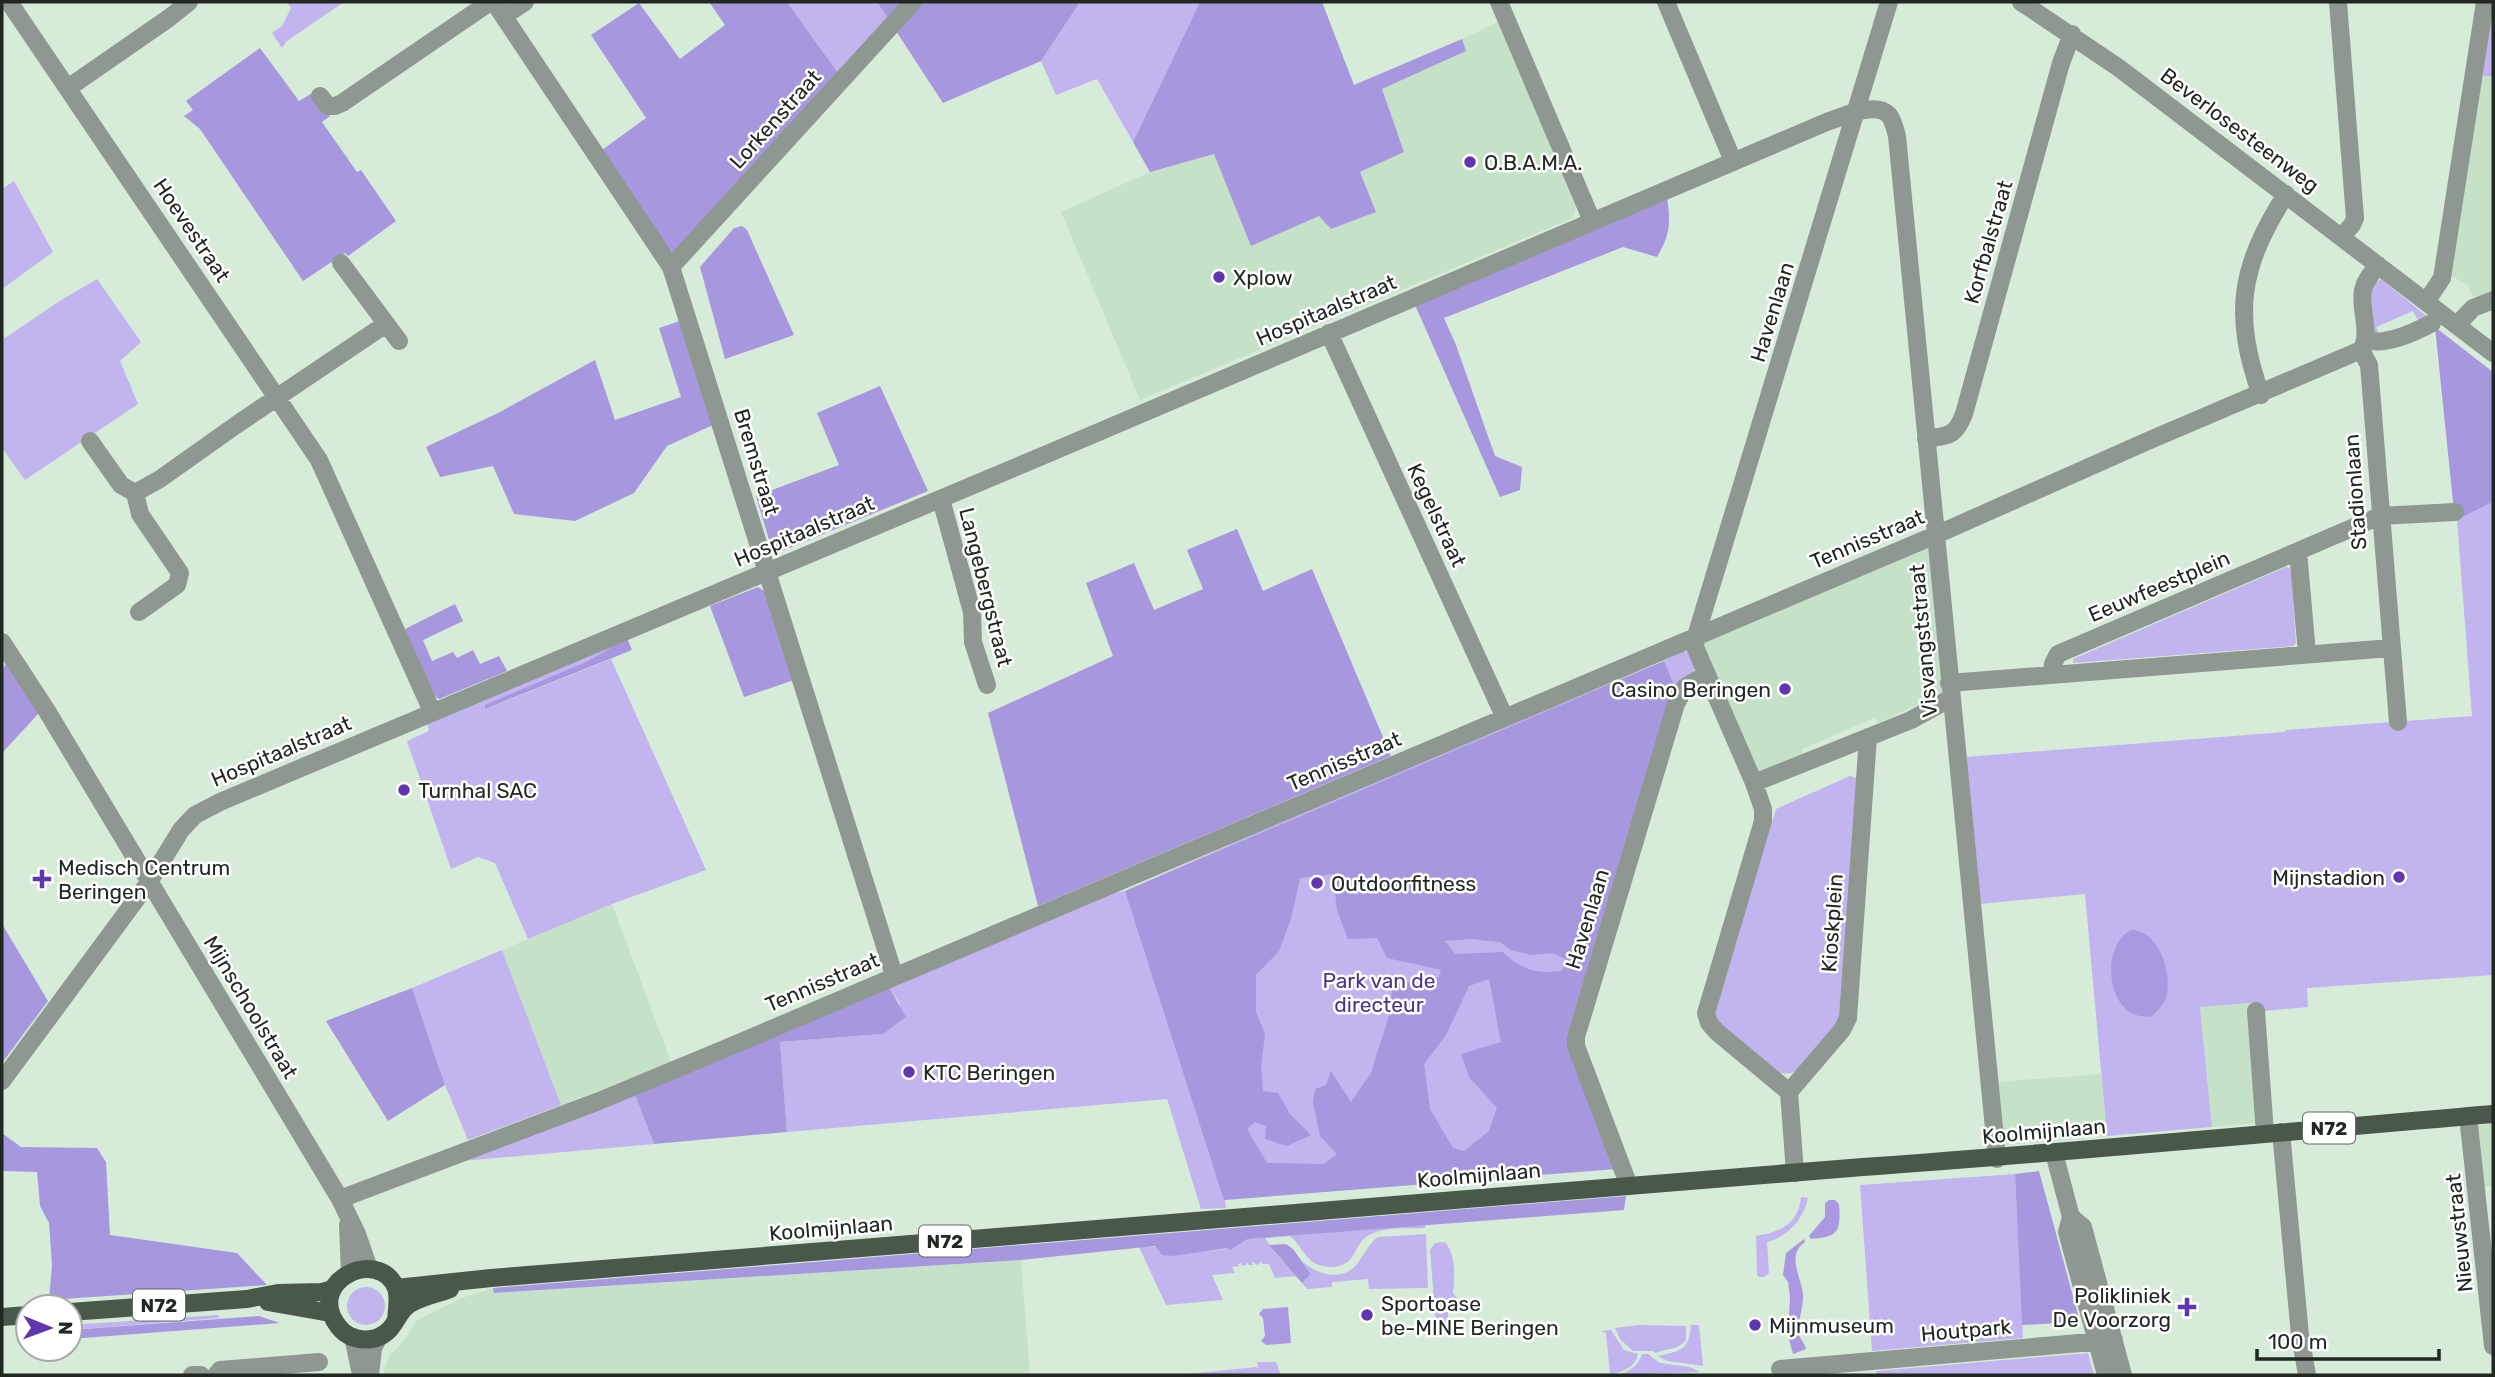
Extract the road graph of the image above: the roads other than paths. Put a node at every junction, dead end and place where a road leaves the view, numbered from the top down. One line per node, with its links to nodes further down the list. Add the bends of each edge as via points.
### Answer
1 (9, 2): 13 (street, Hoevestraat)
2 (189, 2): 13 (street)
3 (526, 2): 11 (street)
4 (913, 2): 22 (street, Lorkenstraat)
5 (1499, 2): 18 (street)
6 (1666, 2): 16 (street)
7 (1889, 2): 15 (street, Havenlaan)
8 (2021, 2): 12 (street, Beverlosesteenweg)
9 (2485, 2): 24 (street, via 2442,278)
10 (2338, 5): 19 (street, via 2354,218)
11 (496, 7): 14 (street, via 353,85 335,106 328,106); 22 (street, Bremstraat)
12 (2072, 34): 17 (street, Beverlosesteenweg); 34 (street, Korfbalstraat, via 1964,414 1958,430)
13 (68, 88): 33 (street, Hoevestraat)
14 (320, 96)
15 (1856, 114): 16 (street, Hospitaalstraat); 34 (street, Visvangststraat, via 1872,108 1883,111 1891,117 1897,136); 44 (street, Havenlaan)
16 (1734, 161): 18 (street, Hospitaalstraat)
17 (2286, 194): 19 (street, Beverlosesteenweg); 32 (street, via 2254,253 2243,303 2248,360)
18 (1592, 222): 28 (street, Hospitaalstraat)
19 (2342, 237): 21 (street, Beverlosesteenweg)
20 (341, 262): 26 (street)
21 (2378, 265): 24 (street, Beverlosesteenweg); 30 (street, Stadionlaan, via 2362,292)
22 (671, 267): 42 (street, Bremstraat)
23 (2493, 300): 27 (street, via 2473,307)
24 (2426, 302): 27 (street, Beverlosesteenweg)
25 (2432, 323): 30 (street, Tennisstraat)
26 (386, 324): 29 (street); 33 (street)
27 (2457, 325): 31 (street, Beverlosesteenweg)
28 (1329, 333): 37 (street, Hospitaalstraat); 53 (street, Kegelstraat)
29 (399, 341)
30 (2363, 345): 32 (street, Tennisstraat); 39 (street, Stadionlaan, via 2369,365)
31 (2493, 353)
32 (2261, 395): 40 (street, Tennisstraat)
33 (278, 397): 36 (street); 52 (street, Hoevestraat, via 338,498)
34 (1926, 439): 40 (street, Visvangststraat)
35 (90, 442): 36 (street, via 121,485)
36 (135, 493): 43 (street, via 140,514 180,573 177,585)
37 (941, 499): 42 (street, Hospitaalstraat); 50 (street, Langebergstraat, via 972,612 973,642)
38 (2455, 512): 39 (street, Eeuwfeestplein)
39 (2380, 516): 41 (street, Eeuwfeestplein); 46 (street, Stadionlaan)
40 (1938, 534): 44 (street, Tennisstraat); 51 (street, Visvangststraat)
41 (2298, 551): 47 (street); 49 (street, Eeuwfeestplein, via 2058,654)
42 (768, 572): 52 (street, Hospitaalstraat); 58 (street, Bremstraat)
43 (139, 612)
44 (1696, 636): 48 (street, via 1695,647); 53 (street, Tennisstraat)
45 (2, 642): 57 (street, Mijnschoolstraat)
46 (2391, 648): 47 (street); 54 (street, Stadionlaan)
47 (2307, 654): 49 (street)
48 (1706, 674): 56 (street); 68 (street, Havenlaan, via 1685,687 1676,704 1576,1037)
49 (2051, 675): 51 (street)
50 (988, 685)
51 (1950, 691): 55 (street, via 1922,715); 66 (street, Visvangststraat)
52 (432, 711): 57 (street, Hospitaalstraat, via 195,815)
53 (1504, 716): 58 (street, Tennisstraat)
54 (2398, 722)
55 (1868, 737): 56 (street); 61 (street, Kioskplein, via 1848,1018)
56 (1757, 790): 61 (street, via 1763,821 1706,1013 1717,1032)
57 (149, 881): 60 (street, Hospitaalstraat); 69 (street, Mijnschoolstraat)
58 (894, 975): 69 (street, Tennisstraat, via 599,1101)
59 (2256, 1011): 64 (street)
60 (2, 1081)
61 (1789, 1092): 67 (street)
62 (2493, 1114): 63 (main road, Koolmijnlaan / N72)
63 (2468, 1116): 64 (main road, Koolmijnlaan / N72); 83 (street, Nieuwstraat)
64 (2273, 1132): 65 (main road, Koolmijnlaan / N72); 93 (street)
65 (2054, 1153): 66 (main road, Koolmijnlaan / N72); 82 (street, via 2071,1217 2083,1227)
66 (1997, 1159): 67 (main road, Koolmijnlaan / N72)
67 (1795, 1173): 68 (main road, Koolmijnlaan / N72)
68 (1629, 1186): 73 (main road, Koolmijnlaan / N72)
69 (340, 1199): 70 (street, Mijnschoolstraat)
70 (348, 1218): 71 (street, Mijnschoolstraat); 72 (street, Mijnschoolstraat)
71 (369, 1269): 72 (main road); 75 (main road, via 385,1276)
72 (350, 1272): 74 (main road)
73 (469, 1281): 75 (main road, Koolmijnlaan / N72); 79 (main road, Koolmijnlaan / N72, via 408,1304)
74 (333, 1289): 76 (main road, N72); 78 (main road)
75 (396, 1289): 79 (main road)
76 (247, 1299): 77 (main road, N72); 78 (main road, N72)
77 (84, 1311)
78 (331, 1313): 80 (main road, via 340,1329)
79 (396, 1320): 81 (main road, Koolmijnlaan / N72)
80 (353, 1337): 81 (main road); 89 (street)
81 (379, 1337): 90 (street)
82 (2106, 1341): 85 (street, Houtpark); 91 (street); 92 (street)
83 (2493, 1346)
84 (319, 1362): 88 (street, via 219,1370)
85 (1780, 1369)
86 (192, 1375): 87 (street)
87 (201, 1375)
88 (216, 1375)
89 (361, 1375)
90 (370, 1375)
91 (2106, 1375)
92 (2123, 1375)
93 (2307, 1375)

